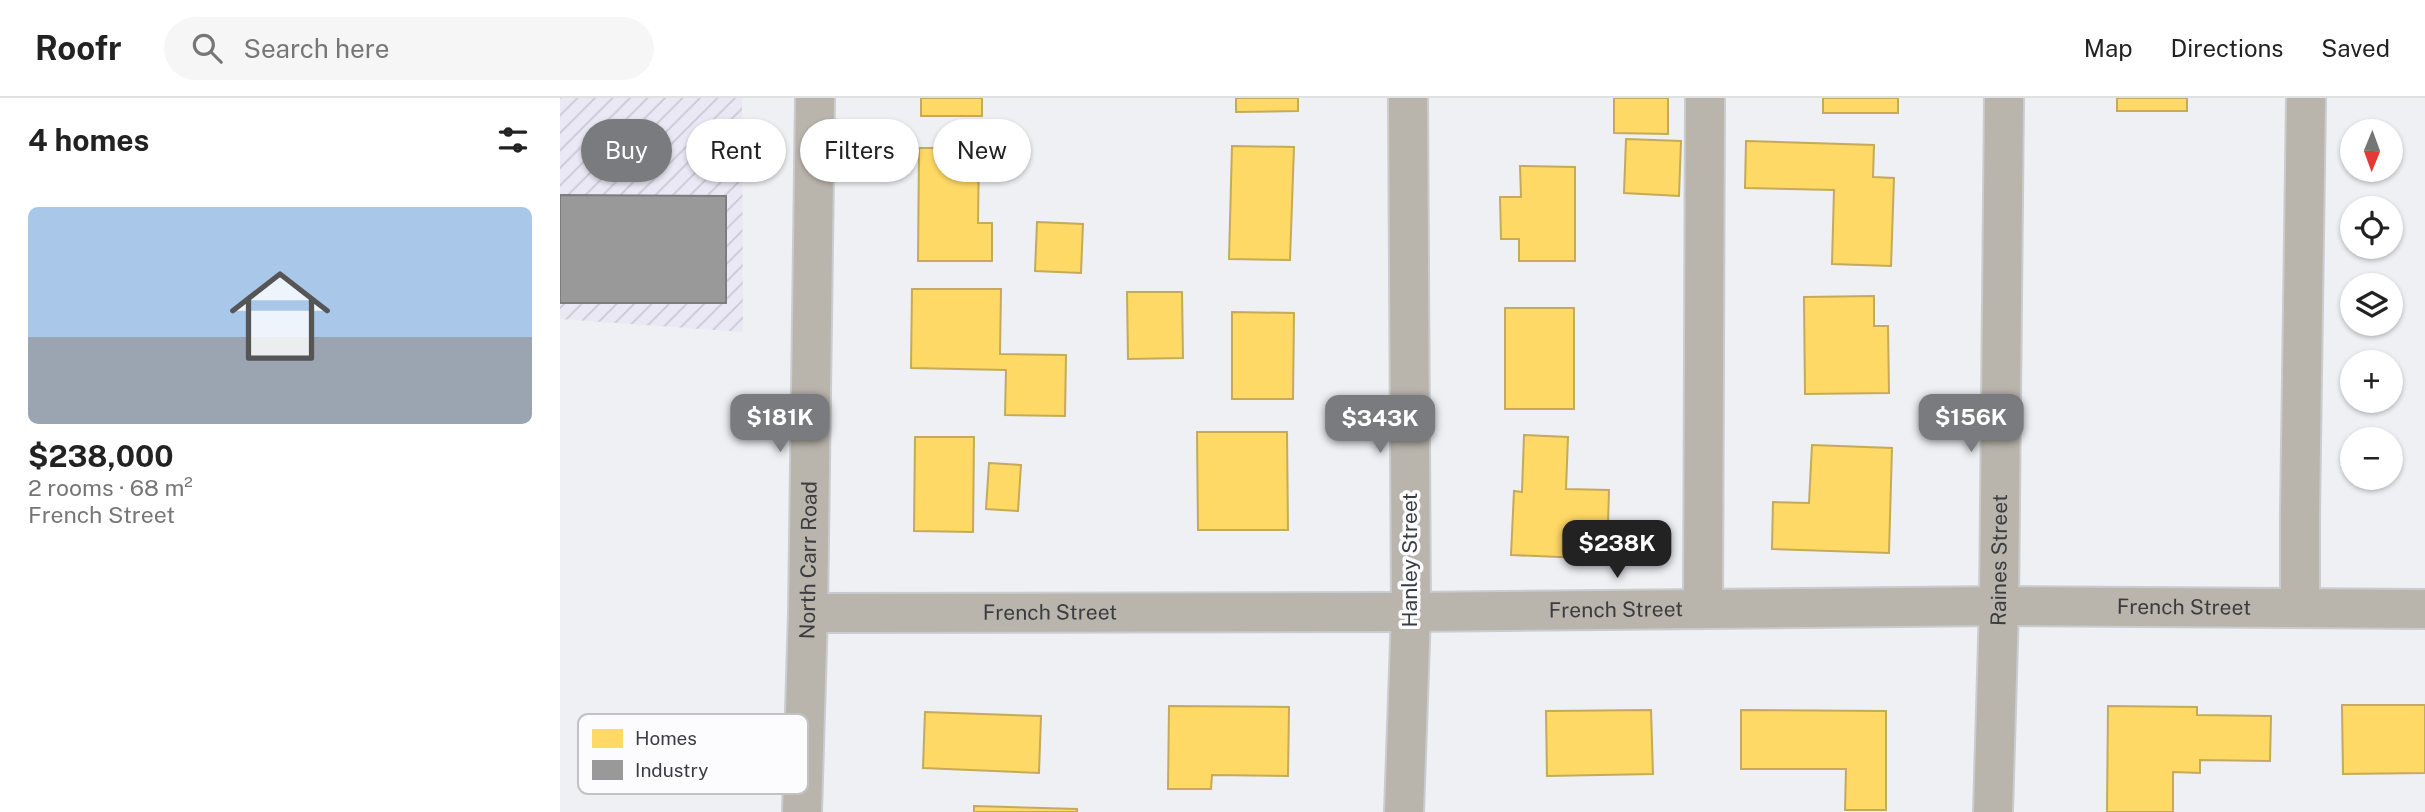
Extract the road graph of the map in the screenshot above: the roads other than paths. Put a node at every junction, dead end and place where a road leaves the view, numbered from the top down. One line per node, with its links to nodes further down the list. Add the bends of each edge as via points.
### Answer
1 (816, 98): 11 (street, North Carr Road)
2 (1408, 98): 10 (street, Hanley Street)
3 (1705, 98): 8 (street)
4 (2004, 98): 6 (street, Raines Street)
5 (2306, 98): 7 (street)
6 (1999, 606): 7 (street, French Street); 8 (street, French Street); 16 (street, Raines Street)
7 (2300, 608): 9 (street, French Street)
8 (1703, 609): 10 (street, French Street)
9 (2425, 609)
10 (1411, 612): 11 (street, French Street); 15 (street, Hanley Street)
11 (808, 613): 12 (street, North Carr Road)
12 (805, 714)
13 (803, 794): 14 (street, North Carr Road)
14 (802, 812)
15 (1404, 812)
16 (1993, 812)

